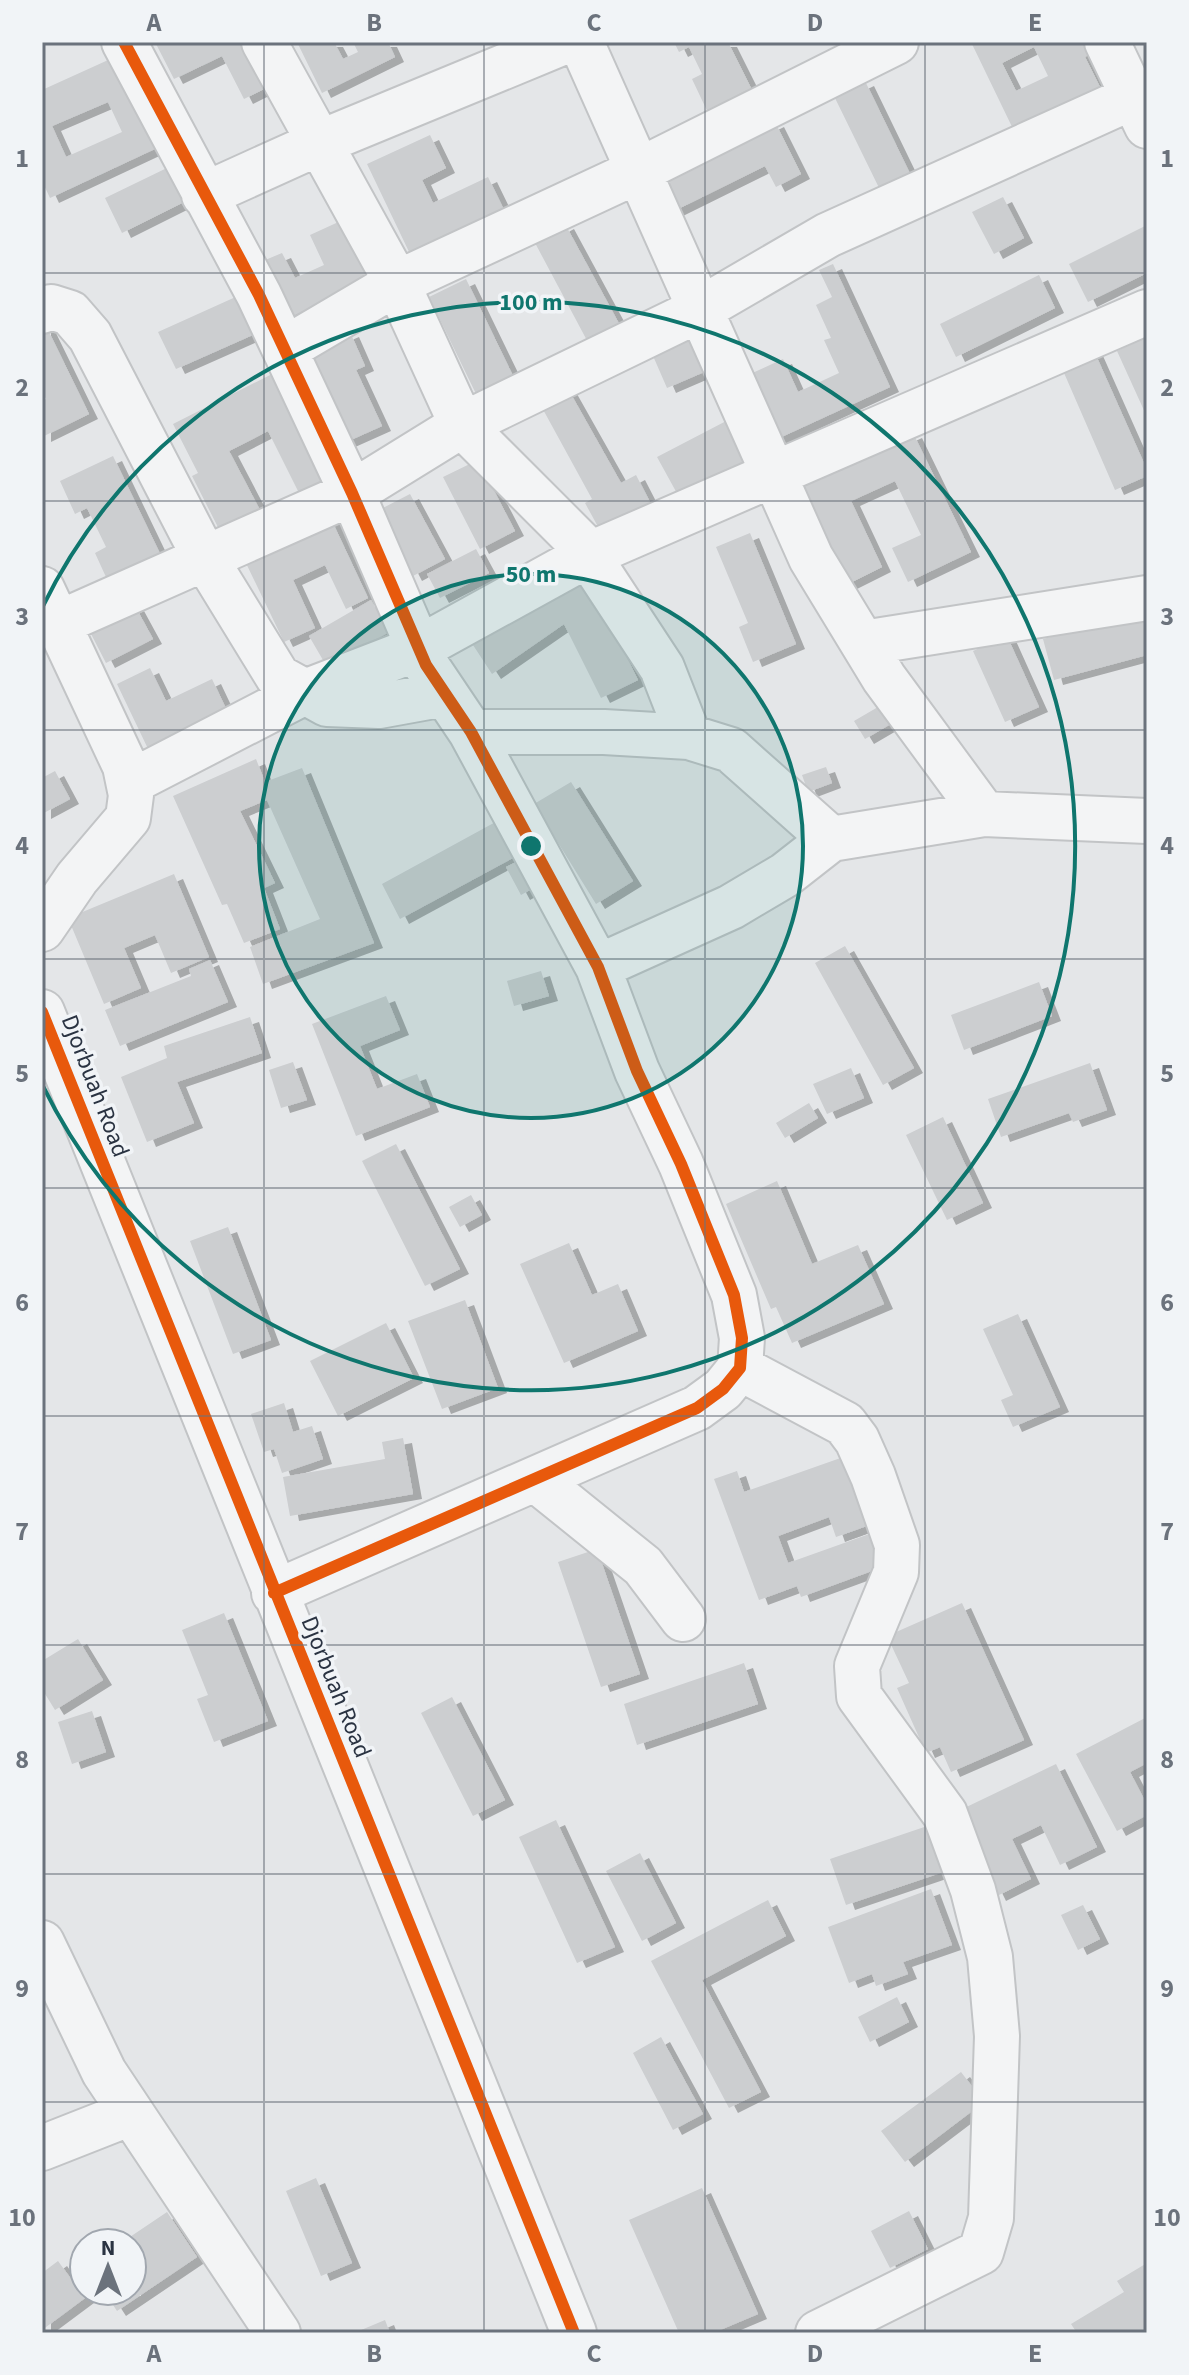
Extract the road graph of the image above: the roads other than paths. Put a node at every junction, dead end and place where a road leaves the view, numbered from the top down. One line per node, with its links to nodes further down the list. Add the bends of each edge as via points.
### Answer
1 (124, 42): 10 (street)
2 (264, 42): 8 (street)
3 (564, 42): 8 (street)
4 (581, 42): 9 (street)
5 (896, 42): 9 (street)
6 (1107, 42): 7 (street)
7 (1140, 112): 12 (street, via 828,235)
8 (319, 143): 10 (street); 11 (street)
9 (638, 171): 11 (street); 12 (street)
10 (204, 195): 15 (street)
11 (397, 283): 15 (street); 16 (street)
12 (699, 310): 16 (street); 17 (street)
13 (42, 311): 20 (street, via 51,307 70,313 90,336)
14 (1147, 312): 17 (street)
15 (285, 349): 18 (street)
16 (462, 425): 18 (street); 19 (street)
17 (776, 475): 19 (street); 23 (street, via 811,558)
18 (352, 493): 20 (street); 24 (street)
19 (588, 555): 24 (street); 28 (street, via 662,668)
20 (205, 558): 22 (street); 25 (street, via 278,677)
21 (1147, 598): 23 (street)
22 (51, 606): 29 (street)
23 (863, 643): 30 (street)
24 (419, 648): 25 (street); 26 (street)
25 (305, 692): 26 (street, via 327,704 379,706); 29 (street)
26 (445, 694): 27 (street)
27 (471, 732): 28 (street); 34 (street)
28 (689, 737): 32 (street, via 731,750)
29 (129, 783): 33 (street, via 128,818)
30 (984, 814): 31 (street); 32 (street)
31 (1147, 821)
32 (831, 839): 34 (street, via 731,907)
33 (42, 929)
34 (598, 967): 36 (street, via 734,1295 742,1338)
35 (42, 1012): 38 (street, Djorbuah Road)
36 (740, 1368): 37 (street, via 697,1408); 45 (street, via 845,1424 873,1476 897,1545 896,1572 857,1666 859,1696 945,1814 990,1957 997,2036 991,2218 981,2252)
37 (535, 1479): 38 (street); 39 (street, via 643,1566)
38 (274, 1593): 44 (street, Djorbuah Road)
39 (683, 1619)
40 (42, 1943): 41 (street, via 89,2045)
41 (131, 2113): 42 (street); 43 (street)
42 (42, 2148)
43 (278, 2333)
44 (574, 2333)
45 (818, 2333)

